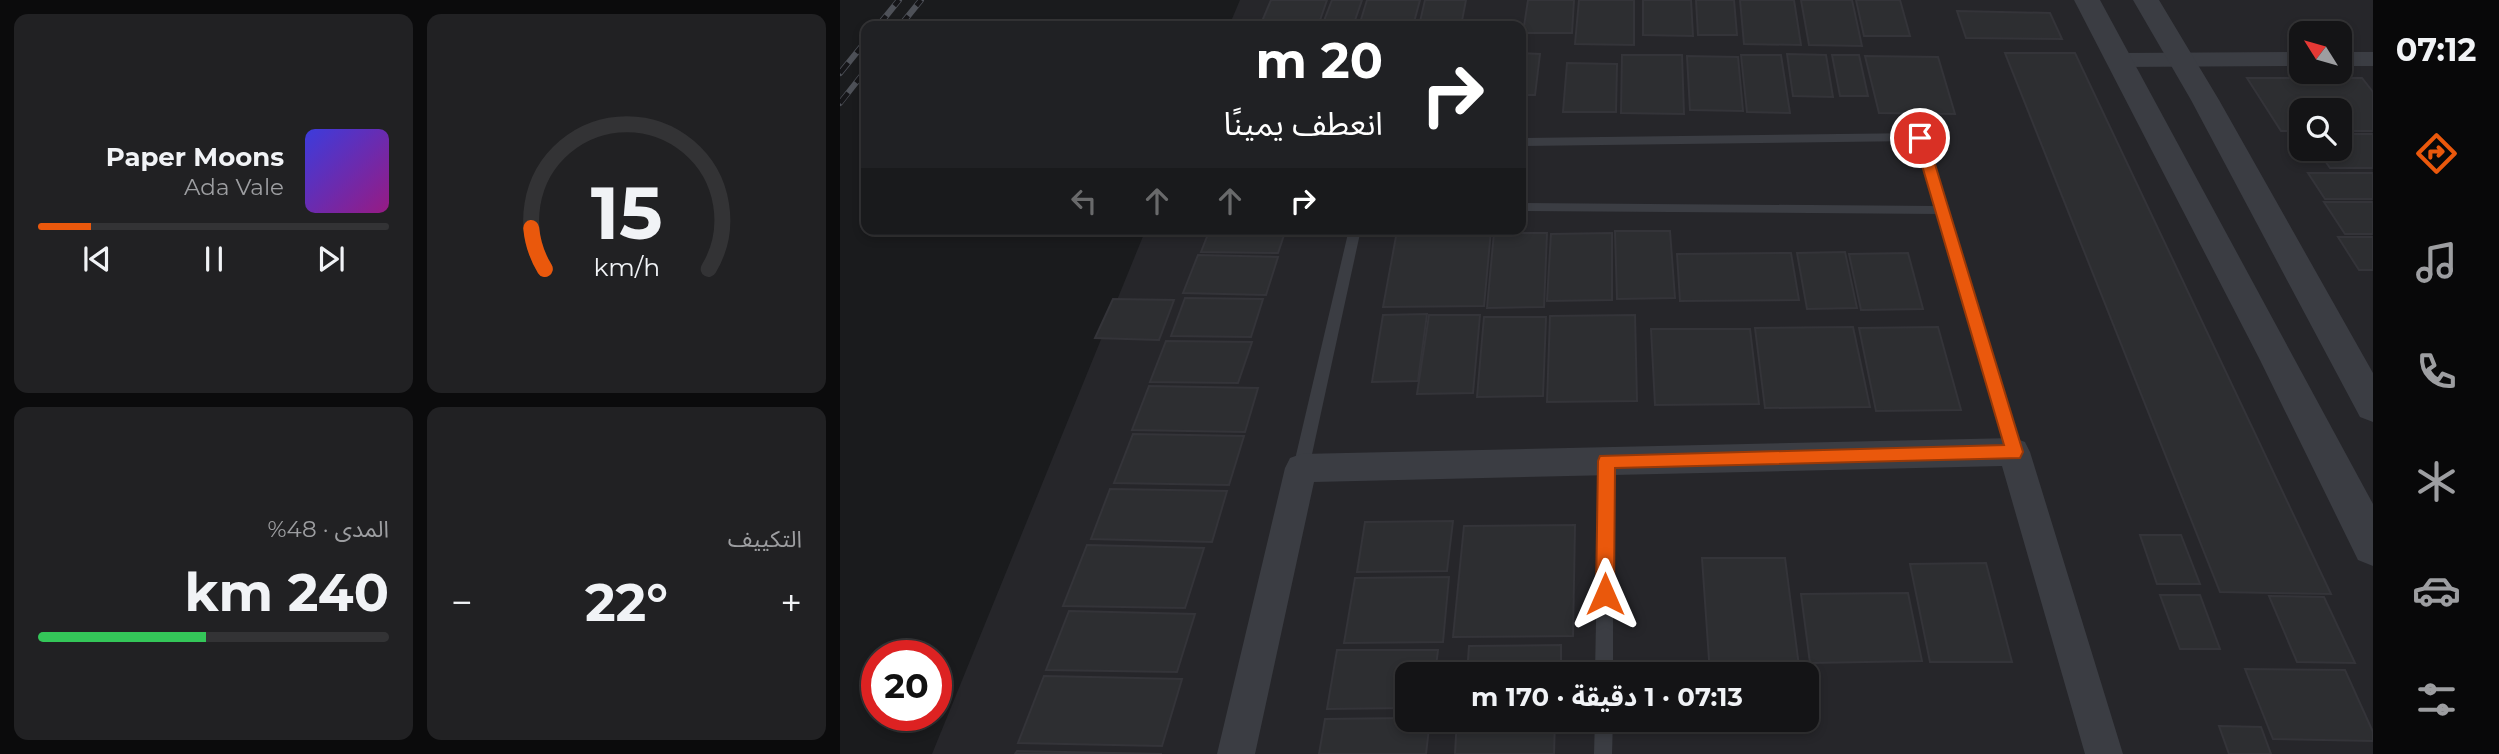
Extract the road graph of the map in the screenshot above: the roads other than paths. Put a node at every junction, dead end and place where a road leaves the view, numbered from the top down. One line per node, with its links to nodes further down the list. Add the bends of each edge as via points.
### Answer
1 (2087, 0): 5 (street)
2 (2147, 0): 6 (street)
3 (2352, 59): 4 (street)
4 (2373, 59)
5 (2120, 60): 6 (street); 16 (street)
6 (2183, 60): 7 (street); 12 (street)
7 (2289, 60)
8 (1526, 142): 10 (lane, via 1920,138)
9 (1526, 207): 10 (lane)
10 (1942, 210): 13 (lane)
11 (1354, 235): 15 (lane)
12 (2373, 406)
13 (2014, 452): 14 (street); 21 (street)
14 (1606, 461): 15 (street); 17 (lane)
15 (1301, 468): 19 (street)
16 (2373, 546)
17 (1604, 662)
18 (1604, 732): 20 (lane)
19 (1236, 754)
20 (1603, 754)
21 (2104, 754)

